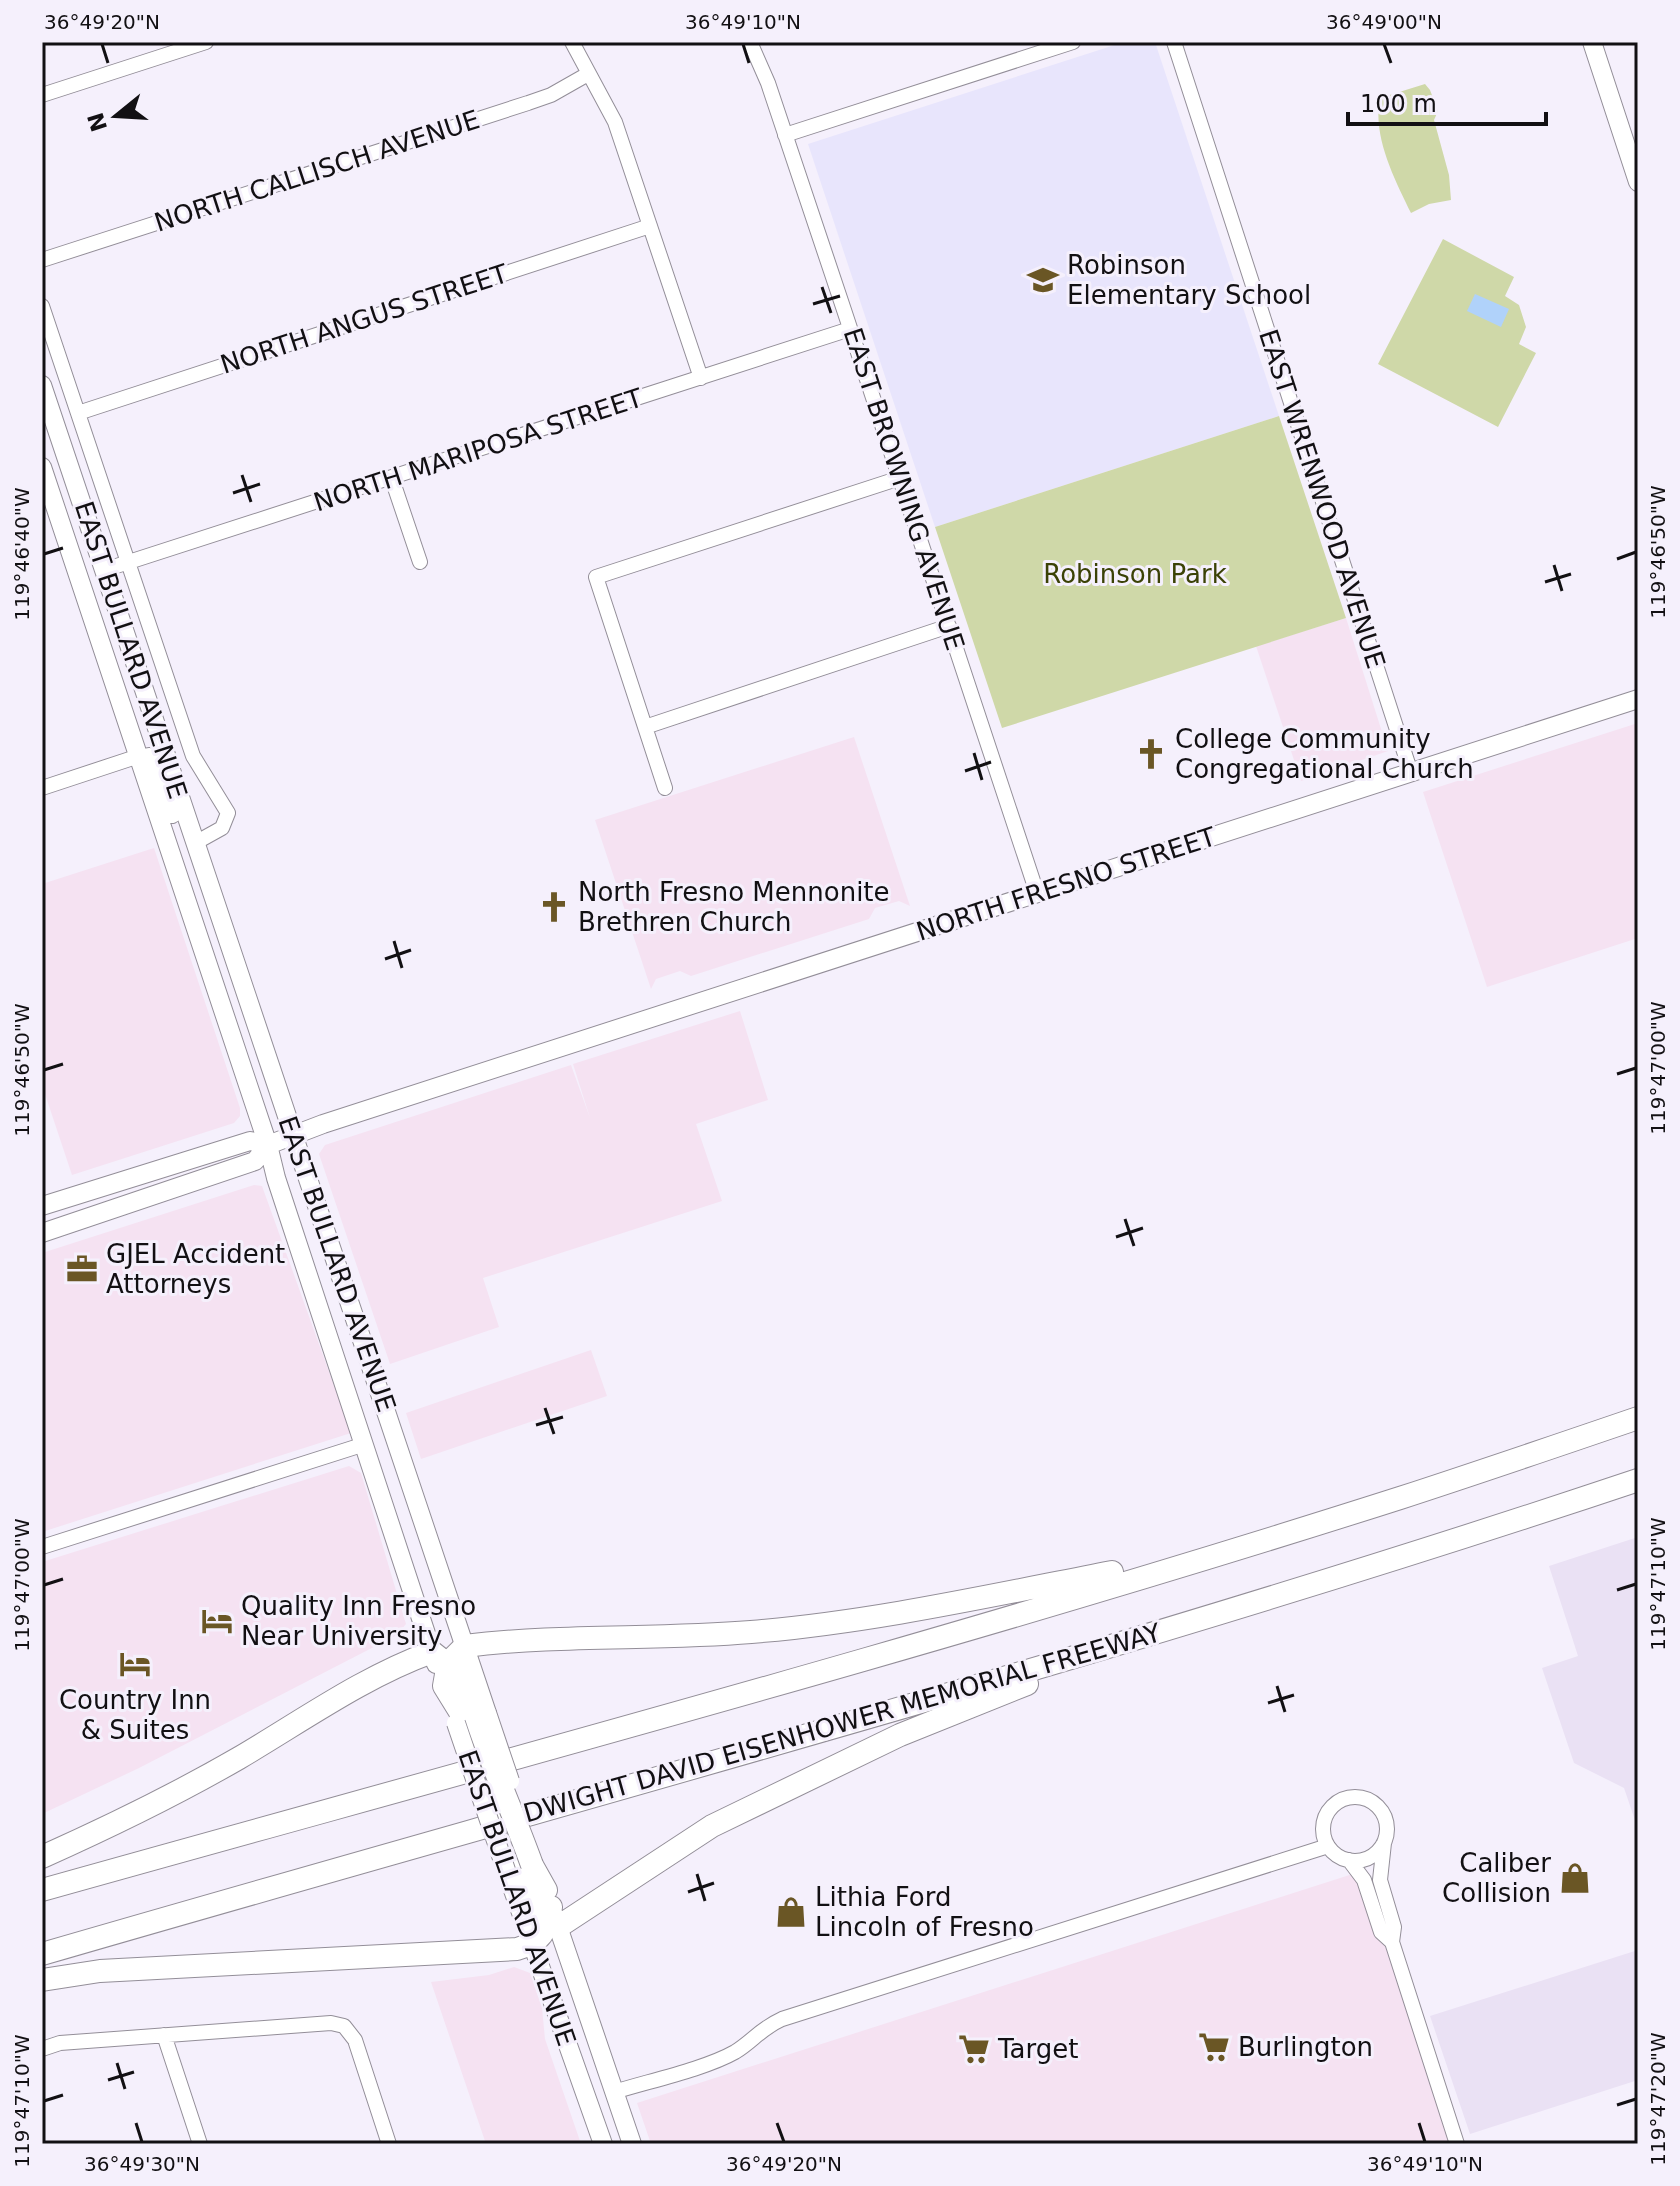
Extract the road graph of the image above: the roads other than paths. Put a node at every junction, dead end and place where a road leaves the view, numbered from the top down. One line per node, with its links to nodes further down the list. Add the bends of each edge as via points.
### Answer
1 (206, 42): 8 (street)
2 (572, 42): 7 (street)
3 (750, 42): 9 (street, EAST BROWNING AVENUE)
4 (1073, 42): 9 (street)
5 (1174, 42): 29 (street, EAST WRENWOOD AVENUE)
6 (1592, 42): 10 (main road)
7 (588, 74): 11 (street, via 615,122); 12 (street, NORTH CALLISCH AVENUE, via 528,103)
8 (42, 95)
9 (785, 135): 14 (street, EAST BROWNING AVENUE)
10 (1638, 182)
11 (650, 226): 15 (street); 18 (street, NORTH ANGUS STREET)
12 (42, 260)
13 (42, 306): 18 (street)
14 (850, 329): 15 (street, NORTH MARIPOSA STREET); 20 (street, EAST BROWNING AVENUE)
15 (701, 378): 21 (street, NORTH MARIPOSA STREET)
16 (42, 385): 17 (main road, EAST BULLARD AVENUE)
17 (46, 411): 24 (main road, EAST BULLARD AVENUE)
18 (78, 413): 23 (street)
19 (42, 467): 28 (main road, EAST BULLARD AVENUE)
20 (900, 478): 25 (street, EAST BROWNING AVENUE); 27 (street, via 596,577)
21 (392, 479): 22 (street); 23 (street, NORTH MARIPOSA STREET)
22 (420, 562)
23 (128, 563): 24 (street, NORTH MARIPOSA STREET); 32 (street, via 193,756 228,813 222,828)
24 (104, 570): 32 (main road, EAST BULLARD AVENUE)
25 (949, 626): 27 (street); 33 (street, EAST BROWNING AVENUE)
26 (1638, 699): 29 (main road, NORTH FRESNO STREET)
27 (645, 727): 31 (street)
28 (139, 756): 30 (street); 32 (main road, via 154,763 179,833); 35 (main road, EAST BULLARD AVENUE)
29 (1411, 773): 33 (main road, NORTH FRESNO STREET)
30 (42, 788)
31 (665, 788)
32 (195, 843): 34 (main road, EAST BULLARD AVENUE)
33 (1037, 893): 34 (main road, NORTH FRESNO STREET)
34 (294, 1135): 35 (main road, NORTH FRESNO STREET); 44 (main road, EAST BULLARD AVENUE)
35 (268, 1145): 36 (main road, NORTH FRESNO STREET, via 250,1141); 37 (main road, NORTH FRESNO STREET, via 255,1161); 39 (main road, EAST BULLARD AVENUE)
36 (42, 1206)
37 (42, 1233)
38 (1638, 1418): 42 (highway)
39 (365, 1444): 41 (street); 45 (main road, EAST BULLARD AVENUE)
40 (1638, 1480): 43 (highway, DWIGHT DAVID EISENHOWER MEMORIAL FREEWAY)
41 (42, 1547)
42 (1173, 1567): 44 (highway, via 1133,1568 795,1628); 52 (highway)
43 (1132, 1641): 53 (highway, via 912,1730 786,1788); 56 (highway, DWIGHT DAVID EISENHOWER MEMORIAL FREEWAY)
44 (465, 1646): 45 (highway); 46 (main road, EAST BULLARD AVENUE)
45 (440, 1658): 46 (highway, via 464,1685); 46 (highway, via 444,1686); 49 (highway, via 411,1660 122,1821)
46 (471, 1718): 51 (highway)
47 (1384, 1843): 48 (street, via 1387,1826 1379,1808 1352,1797 1327,1812 1323,1832); 50 (street, via 1368,1859); 54 (street, via 1380,1880 1394,1927)
48 (1328, 1846): 50 (street); 60 (street, via 782,2019 723,2057)
49 (42, 1857)
50 (1349, 1860): 54 (street, via 1364,1880 1381,1932)
51 (524, 1867): 53 (highway); 53 (highway, via 536,1913); 55 (main road, EAST BULLARD AVENUE)
52 (42, 1890)
53 (550, 1912): 55 (highway); 60 (main road, EAST BULLARD AVENUE)
54 (1392, 1942): 65 (street)
55 (533, 1945): 57 (highway, via 100,1971); 63 (main road, EAST BULLARD AVENUE)
56 (42, 1954)
57 (42, 1980)
58 (164, 2035): 59 (street); 61 (street); 62 (street, via 344,2026 355,2040)
59 (42, 2049)
60 (614, 2092): 64 (main road, EAST BULLARD AVENUE)
61 (200, 2144)
62 (389, 2144)
63 (603, 2144)
64 (632, 2144)
65 (1457, 2144)

